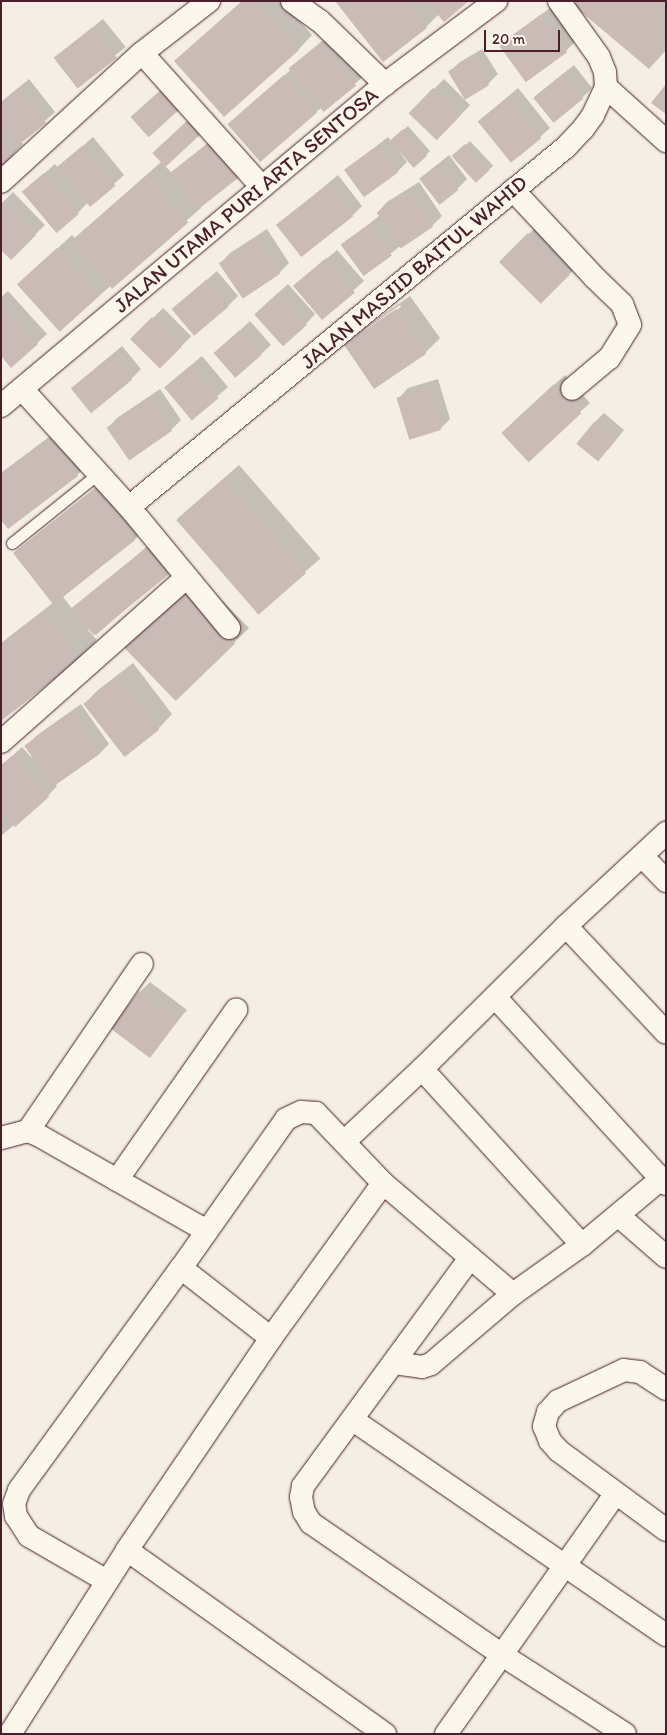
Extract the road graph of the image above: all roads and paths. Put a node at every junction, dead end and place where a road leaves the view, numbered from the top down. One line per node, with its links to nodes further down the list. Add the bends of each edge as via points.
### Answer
1 (209, 1): 5 (street)
2 (292, 1): 6 (street, via 320,21)
3 (496, 1): 6 (street, JALAN UTAMA PURI ARTA SENTOSA)
4 (559, 1): 7 (street, via 599,57)
5 (142, 53): 9 (street); 10 (street)
6 (385, 84): 10 (street, JALAN UTAMA PURI ARTA SENTOSA)
7 (606, 87): 8 (street); 11 (street, JALAN MASJID BAITUL WAHID, via 583,129)
8 (666, 141)
9 (1, 182)
10 (262, 187): 12 (street, JALAN UTAMA PURI ARTA SENTOSA)
11 (513, 190): 13 (street, via 622,304 630,325 608,358); 16 (street, JALAN MASJID BAITUL WAHID)
12 (22, 388): 14 (street, JALAN UTAMA PURI ARTA SENTOSA); 15 (street)
13 (572, 389)
14 (1, 406)
15 (98, 473): 16 (street); 17 (lane)
16 (129, 506): 18 (street)
17 (12, 543)
18 (186, 578): 19 (street); 20 (street)
19 (229, 628)
20 (1, 742)
21 (666, 833): 22 (street)
22 (642, 856): 23 (street); 24 (street)
23 (666, 880)
24 (566, 926): 26 (street); 28 (street)
25 (142, 964): 30 (street)
26 (495, 997): 29 (street); 34 (street)
27 (236, 1010): 33 (street)
28 (666, 1033)
29 (422, 1069): 32 (street); 38 (street)
30 (28, 1130): 31 (street); 33 (street)
31 (1, 1138)
32 (345, 1141): 35 (street); 37 (street, via 316,1113 301,1112 286,1119)
33 (117, 1180): 37 (street)
34 (664, 1182): 36 (street)
35 (383, 1183): 39 (street); 43 (street)
36 (619, 1216): 38 (street); 40 (street)
37 (207, 1231): 41 (street)
38 (582, 1245): 42 (street)
39 (470, 1258): 42 (street); 44 (street)
40 (666, 1258)
41 (181, 1268): 43 (street); 51 (street, via 19,1490 14,1504 21,1527 29,1536)
42 (513, 1294): 44 (street, via 431,1364 422,1367)
43 (271, 1338): 49 (street)
44 (394, 1362): 46 (street)
45 (666, 1389): 47 (street, via 640,1372 624,1370 571,1393 548,1412 544,1426 559,1451)
46 (352, 1420): 50 (street); 53 (street, via 303,1486 304,1512 311,1523)
47 (616, 1494): 48 (street); 50 (street)
48 (666, 1530)
49 (127, 1550): 51 (street); 56 (street)
50 (565, 1566): 52 (street); 53 (street)
51 (107, 1581): 55 (street)
52 (666, 1635)
53 (502, 1655): 54 (street); 57 (street)
54 (451, 1732)
55 (10, 1734)
56 (385, 1734)
57 (624, 1734)

